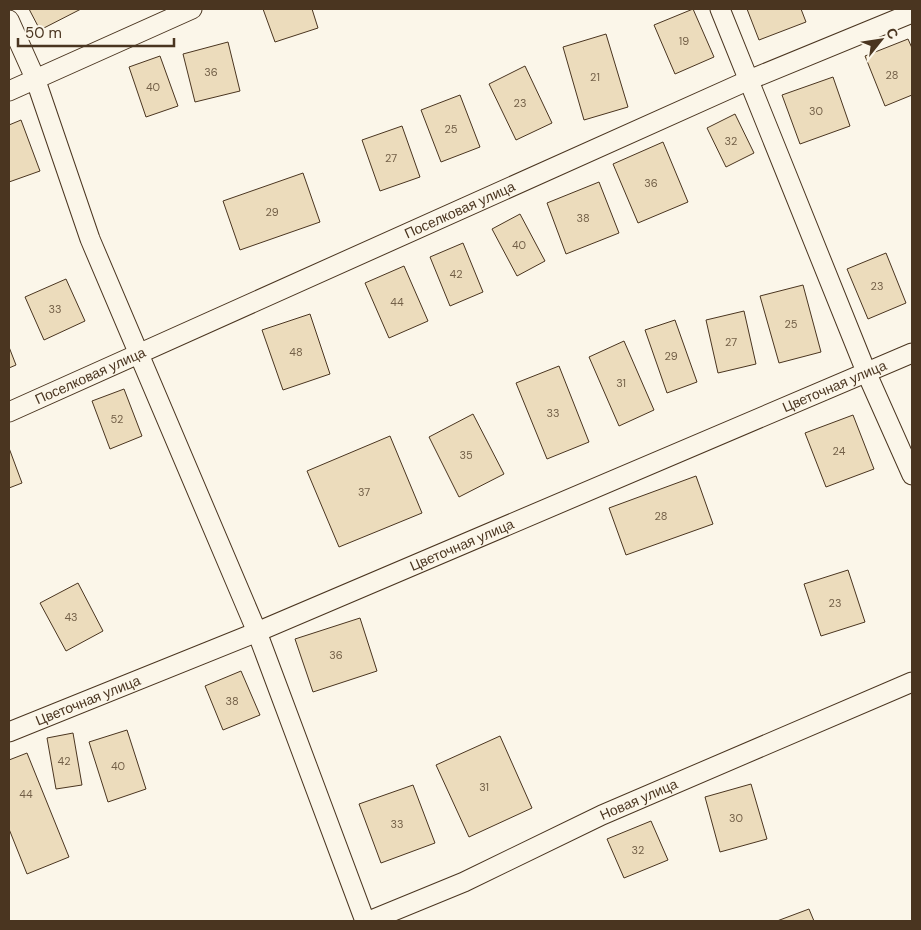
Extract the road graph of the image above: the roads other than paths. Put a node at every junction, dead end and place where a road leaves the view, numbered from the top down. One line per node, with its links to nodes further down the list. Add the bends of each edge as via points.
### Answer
1 (192, 9): 5 (street)
2 (720, 9): 6 (street)
3 (912, 13): 6 (street, Поселковая улица)
4 (9, 20): 5 (street)
5 (35, 78): 7 (street); 8 (street, via 90,239)
6 (750, 80): 8 (street, Поселковая улица); 10 (street)
7 (9, 91)
8 (139, 354): 11 (street, Поселковая улица); 13 (street)
9 (912, 354): 10 (street, Цветочная улица)
10 (867, 374): 12 (street); 13 (street, Цветочная улица)
11 (9, 412)
12 (912, 475)
13 (257, 632): 15 (street, Цветочная улица); 16 (street)
14 (912, 682): 16 (street, Новая улица, via 602,814 464,882)
15 (9, 732)
16 (367, 921)

